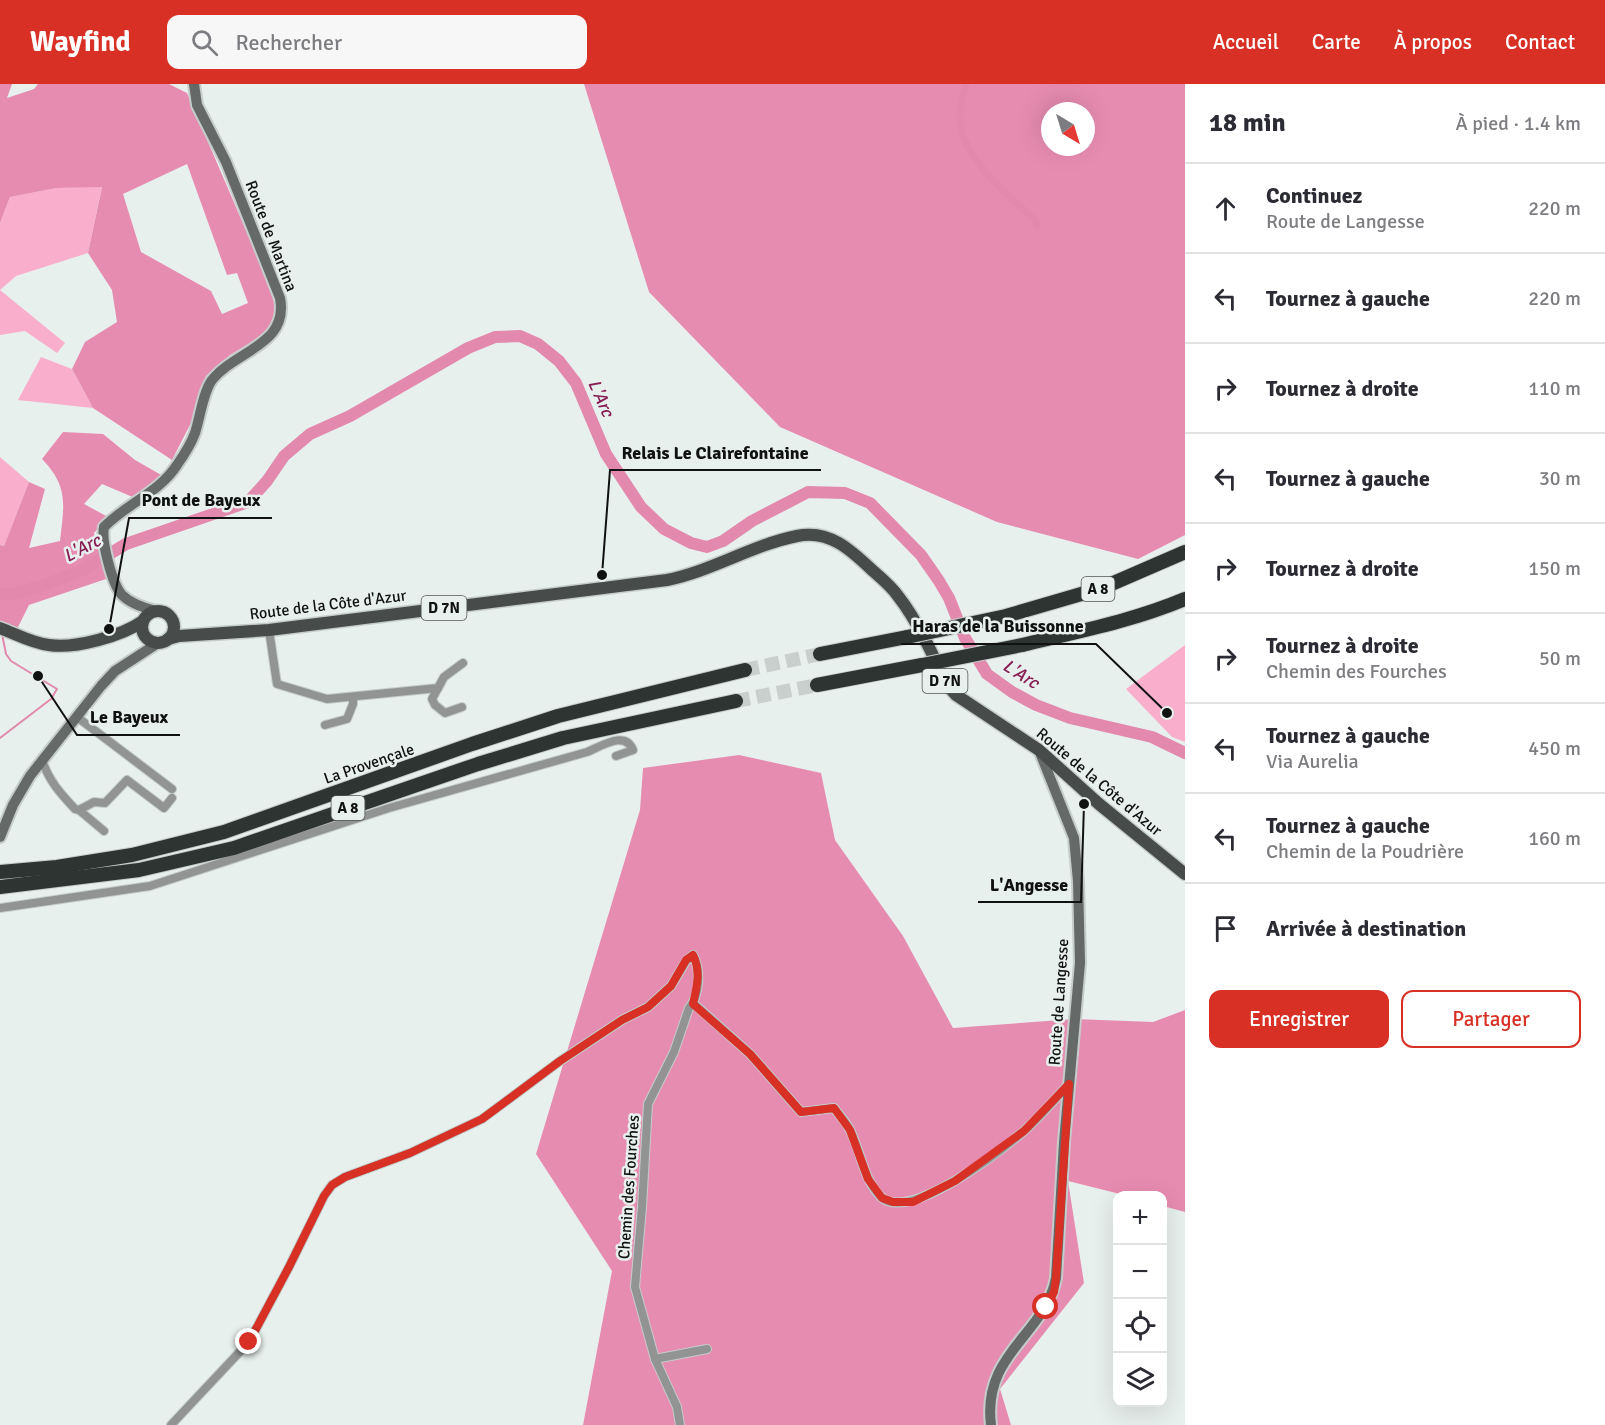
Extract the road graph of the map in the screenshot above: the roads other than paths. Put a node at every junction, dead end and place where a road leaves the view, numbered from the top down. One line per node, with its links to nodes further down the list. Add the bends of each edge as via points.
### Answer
1 (194, 84): 4 (street, Route de Martina, via 197,105 218,143 280,298 281,317 266,339 223,368 210,382 194,434 176,468 104,527 103,540 116,586)
2 (1185, 552): 11 (highway, A 8, bridge, via 1102,588 1006,616)
3 (1185, 599): 14 (highway, A 8, bridge, via 1119,621 1022,645)
4 (146, 614): 5 (main road, via 167,614); 9 (main road, Route de la Côte d'Azur / D 7N, via 136,626); 10 (main road, via 142,630)
5 (173, 621): 8 (main road, Route de la Côte d'Azur / D 7N); 10 (main road, via 173,631)
6 (0, 628): 9 (main road, Route de la Côte d'Azur / D 7N, via 36,642 60,646)
7 (269, 630): 8 (main road, Route de la Côte d'Azur / D 7N); 16 (street, via 277,684 327,699); 21 (main road, Route de la Côte d'Azur / D 7N, via 667,580 782,540 814,534 842,544 891,588 956,695)
8 (223, 634): 10 (main road, Route de la Côte d'Azur / D 7N)
9 (109, 637): 10 (main road, Route de la Côte d'Azur / D 7N)
10 (154, 639): 19 (street, via 108,677)
11 (820, 654)
12 (463, 663): 15 (street, via 444,677)
13 (745, 670): 29 (highway, La Provençale / A 8, via 558,717 224,832 132,855)
14 (817, 685)
15 (438, 688): 16 (street); 18 (street, via 432,699 441,711)
16 (353, 697): 20 (street, via 347,719)
17 (736, 701): 31 (highway, A 8, via 563,738 234,848 140,870)
18 (462, 707)
19 (77, 717): 23 (street); 24 (street)
20 (325, 725)
21 (1039, 750): 30 (main road, Route de la Côte d'Azur / D 7N); 34 (street, Route de Langesse, via 1077,850 1080,963)
22 (616, 756): 32 (street, via 633,750 627,741 613,741 587,752 389,808 150,886)
23 (42, 760): 26 (street, via 56,789); 28 (street, via 22,789)
24 (172, 789)
25 (172, 798): 26 (street, via 164,808 127,780 105,803 94,802)
26 (79, 810): 27 (street)
27 (104, 831)
28 (0, 837)
29 (0, 872)
30 (1185, 874)
31 (0, 887)
32 (0, 908)
33 (693, 1004): 34 (street, via 750,1054 801,1112 834,1108 850,1130 868,1179 882,1198 893,1202 913,1202 955,1181 1024,1131); 36 (street, Chemin des Fourches, via 648,1104 635,1287); 37 (street, Chemin des Fourches, via 698,984 698,964 693,955 671,986 648,1007 560,1061 482,1119 332,1185 249,1342)
34 (1069, 1084): 39 (street, Route de Langesse, via 1054,1292 997,1375 988,1407)
35 (707, 1349): 36 (street)
36 (654, 1359): 38 (street, Chemin des Fourches, via 677,1407)
37 (172, 1424)
38 (680, 1425)
39 (991, 1425)

